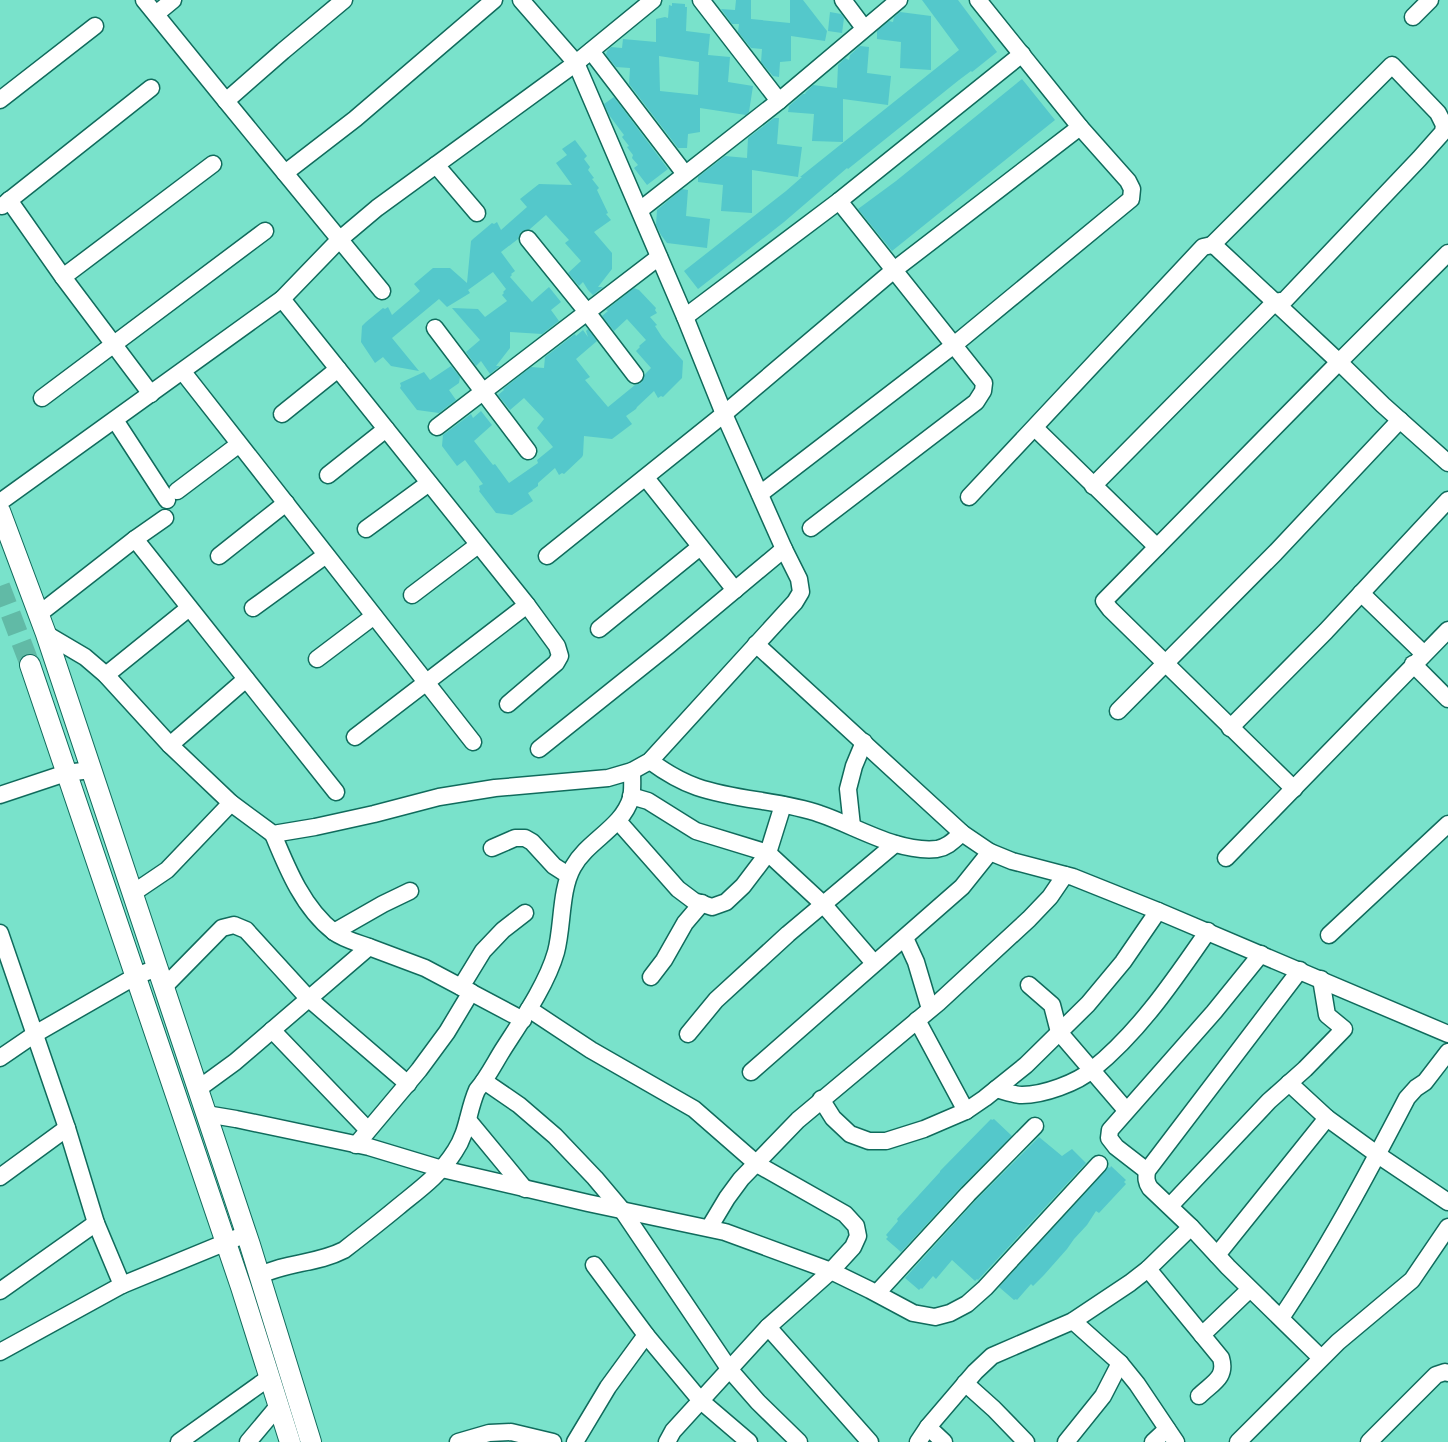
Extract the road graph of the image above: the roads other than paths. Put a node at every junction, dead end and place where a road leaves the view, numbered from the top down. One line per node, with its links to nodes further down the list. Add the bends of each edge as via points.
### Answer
1 (144, 0): 12 (street)
2 (173, 0): 12 (street)
3 (344, 0): 22 (street)
4 (494, 0): 26 (street, via 355,119)
5 (521, 0): 18 (street)
6 (653, 0): 16 (street)
7 (701, 0): 21 (street)
8 (843, 0): 15 (street)
9 (899, 0): 15 (street)
10 (978, 0): 17 (street)
11 (1430, 0): 13 (street)
12 (156, 14): 22 (street)
13 (1413, 17)
14 (95, 26): 20 (street)
15 (864, 28): 21 (street)
16 (591, 51): 18 (street); 27 (street)
17 (1022, 54): 23 (street); 28 (street)
18 (576, 63): 25 (street); 30 (street)
19 (151, 88): 29 (street)
20 (0, 100)
21 (779, 101): 27 (street)
22 (226, 102): 26 (street)
23 (1080, 127): 38 (street); 47 (street, via 1128,181 1132,188 1131,199)
24 (213, 164): 39 (street)
25 (436, 165): 31 (street); 34 (street)
26 (285, 173): 34 (street)
27 (685, 174): 30 (street)
28 (839, 201): 38 (street); 44 (street)
29 (4, 204): 39 (street)
30 (640, 210): 37 (street)
31 (476, 213)
32 (265, 231): 46 (street)
33 (528, 239): 43 (street)
34 (339, 240): 40 (street); 41 (street)
35 (1212, 245): 42 (street); 42 (street, via 1392,65 1438,113 1444,125 1443,132 1285,300); 60 (street, via 1203,247)
36 (1448, 253): 48 (street)
37 (660, 257): 43 (street); 44 (street)
38 (894, 270): 47 (street); 56 (street)
39 (63, 278): 46 (street)
40 (382, 291)
41 (282, 299): 49 (street); 50 (street)
42 (1275, 302): 48 (street); 68 (street)
43 (587, 312): 51 (street); 52 (street)
44 (685, 317): 56 (street)
45 (435, 328): 52 (street)
46 (112, 344): 53 (street); 54 (street)
47 (954, 345): 69 (street); 76 (street, via 984,383 976,402)
48 (1339, 362): 58 (street); 81 (street)
49 (338, 369): 55 (street); 61 (street)
50 (183, 372): 53 (street); 62 (street)
51 (635, 375)
52 (482, 392): 59 (street); 63 (street)
53 (151, 394): 57 (street)
54 (42, 398)
55 (282, 414)
56 (724, 414): 66 (street); 69 (street)
57 (115, 420): 62 (street, via 172,495); 72 (street)
58 (1400, 420): 64 (street); 100 (street, via 1275,553)
59 (436, 427)
60 (1035, 428): 68 (street); 70 (street)
61 (386, 429): 65 (street); 67 (street)
62 (238, 445): 73 (street)
63 (528, 451)
64 (1448, 463)
65 (328, 476)
66 (646, 478): 80 (street); 85 (street)
67 (429, 483): 77 (street); 79 (street)
68 (1094, 486): 81 (street)
69 (760, 494): 82 (street)
70 (969, 497)
71 (1448, 500): 87 (street)
72 (0, 502)
73 (286, 503): 83 (street); 84 (street)
74 (0, 511): 92 (street)
75 (165, 518): 78 (street)
76 (811, 528)
77 (366, 529)
78 (135, 539): 90 (street); 92 (street)
79 (478, 544): 88 (street); 89 (street)
80 (700, 547): 86 (street); 94 (street)
81 (1157, 547): 100 (street, via 1104,601)
82 (784, 550): 86 (street); 97 (street, via 799,580 800,592)
83 (326, 555): 91 (street); 93 (street)
84 (219, 556)
85 (547, 556)
86 (735, 590): 113 (street)
87 (1361, 593): 99 (street); 108 (street)
88 (412, 595)
89 (527, 605): 104 (street); 106 (street, via 560,656)
90 (189, 608): 102 (street); 103 (street)
91 (253, 608)
92 (39, 614): 96 (street)
93 (374, 616): 98 (street); 104 (street)
94 (599, 629)
95 (1448, 630): 99 (street)
96 (46, 634): 102 (street, via 85,657); 115 (street)
97 (756, 644): 111 (street); 114 (street)
98 (317, 659)
99 (1419, 659): 105 (street); 118 (street)
100 (1164, 664): 107 (street); 108 (street)
101 (30, 665): 117 (street)
102 (106, 675): 112 (street)
103 (246, 679): 112 (street); 119 (street)
104 (426, 683): 109 (street); 110 (street)
105 (1448, 699)
106 (508, 704)
107 (1118, 711)
108 (1230, 728): 118 (street)
109 (355, 736)
110 (473, 742)
111 (864, 742): 126 (street, via 848,789); 127 (street)
112 (170, 745): 122 (street)
113 (538, 749)
114 (650, 761): 116 (street); 123 (street, via 672,776 698,787)
115 (91, 770): 117 (street); 137 (street)
116 (632, 771): 121 (street); 128 (street, via 608,778 494,788 439,797)
117 (66, 773): 120 (street); 152 (street)
118 (1294, 789): 133 (street)
119 (336, 792)
120 (0, 795)
121 (631, 796): 124 (street); 132 (street, via 648,802 696,831)
122 (230, 803): 128 (street); 137 (street, via 167,870)
123 (783, 805): 126 (street, via 819,813); 132 (street)
124 (618, 821): 134 (street, via 587,847); 138 (street, via 678,889)
125 (1448, 824): 145 (street)
126 (852, 826): 129 (street)
127 (962, 833): 129 (street, via 950,844 938,848); 131 (street)
128 (273, 834): 143 (street, via 288,871 311,908)
129 (895, 844): 139 (street)
130 (492, 848): 134 (street, via 515,838 525,838)
131 (990, 852): 135 (street); 146 (street, via 962,887)
132 (768, 853): 138 (street, via 726,902 712,907); 139 (street)
133 (1226, 858)
134 (568, 875): 160 (street, via 551,967)
135 (1065, 875): 140 (street); 159 (street, via 1029,919)
136 (410, 891): 143 (street)
137 (132, 893): 150 (street)
138 (702, 903): 153 (street, via 685,923)
139 (823, 904): 149 (street); 165 (street, via 716,1000)
140 (1158, 910): 142 (street); 163 (street, via 1088,1004)
141 (525, 913): 157 (street, via 483,951)
142 (1208, 931): 148 (street); 169 (street, via 1174,981 1132,1032)
143 (334, 932): 147 (street)
144 (0, 933): 164 (street)
145 (1329, 935)
146 (904, 938): 149 (street); 159 (street, via 916,962)
147 (361, 948): 157 (street, via 425,968); 158 (street)
148 (1261, 954): 151 (street); 177 (street)
149 (874, 963): 170 (street)
150 (157, 968): 152 (street); 156 (street)
151 (1300, 970): 154 (street); 190 (street)
152 (136, 976): 164 (street); 201 (street)
153 (651, 977)
154 (1321, 979): 166 (street); 172 (street, via 1327,1015 1344,1029)
155 (1029, 986): 163 (street, via 1052,1005)
156 (164, 987): 158 (street, via 222,928 234,925 246,930); 174 (street)
157 (466, 990): 160 (street); 173 (street, via 447,1032)
158 (308, 998): 162 (street); 173 (street)
159 (930, 1009): 161 (street)
160 (526, 1015): 171 (street); 187 (street, via 694,1109)
161 (917, 1020): 176 (street); 178 (street)
162 (272, 1030): 174 (street); 184 (street)
163 (1059, 1032): 169 (street); 175 (street)
164 (35, 1034): 168 (street); 183 (street)
165 (688, 1034)
166 (1448, 1034)
167 (1448, 1052): 186 (street, via 1425,1082 1407,1098)
168 (0, 1058)
169 (1092, 1070): 175 (street, via 1046,1092 1021,1096); 177 (street)
170 (750, 1072)
171 (484, 1081): 181 (street, via 472,1101); 195 (street, via 555,1136)
172 (1289, 1083): 180 (street); 194 (street)
173 (408, 1084): 184 (street)
174 (198, 1089): 179 (street)
175 (996, 1089): 178 (street)
176 (821, 1100): 178 (street, via 850,1134 869,1141 886,1140 924,1129); 187 (street)
177 (1126, 1110): 190 (street, via 1110,1130 1110,1138 1116,1147)
178 (966, 1111)
179 (206, 1114): 185 (street); 200 (street)
180 (1327, 1118): 186 (street); 202 (street)
181 (468, 1120): 189 (street, via 456,1150); 192 (street)
182 (1035, 1126): 210 (street)
183 (67, 1128): 191 (street); 196 (street)
184 (368, 1130): 185 (street)
185 (356, 1144): 189 (street)
186 (1378, 1155): 193 (street); 211 (street, via 1308,1278)
187 (757, 1164): 199 (street, via 741,1179); 205 (street, via 845,1214 856,1226 858,1236 853,1247)
188 (1099, 1164): 210 (street, via 985,1288 950,1314 913,1313)
189 (442, 1169): 192 (street); 206 (street, via 426,1186 344,1250)
190 (1147, 1172): 194 (street, via 1147,1183)
191 (0, 1177)
192 (525, 1189): 195 (street)
193 (1448, 1202)
194 (1170, 1206): 197 (street)
195 (622, 1210): 199 (street); 219 (street)
196 (96, 1223): 207 (street); 209 (street)
197 (1192, 1227): 202 (street); 204 (street)
198 (1448, 1227): 217 (street, via 1412,1280)
199 (709, 1228): 205 (street)
200 (246, 1234): 201 (street); 206 (street)
201 (226, 1241): 207 (street); 221 (street)
202 (1218, 1255): 208 (street)
203 (594, 1265): 214 (street)
204 (1148, 1269): 212 (street); 215 (street)
205 (831, 1271): 210 (street); 213 (street)
206 (259, 1276): 231 (street)
207 (122, 1285): 216 (street)
208 (1250, 1289): 211 (street); 215 (street)
209 (0, 1291)
210 (877, 1293)
211 (1281, 1318): 217 (street)
212 (1072, 1321): 218 (street); 222 (street, via 992,1356)
213 (768, 1328): 219 (street); 238 (street)
214 (646, 1335): 224 (street); 234 (street, via 608,1386)
215 (1202, 1335): 223 (street, via 1221,1358 1224,1367 1222,1375)
216 (0, 1352)
217 (1322, 1358): 244 (street)
218 (1120, 1363): 227 (street); 242 (street, via 1103,1396)
219 (730, 1370): 224 (street); 237 (street)
220 (1448, 1373): 245 (street, via 1436,1376)
221 (270, 1377): 225 (street); 228 (street)
222 (966, 1383): 226 (street); 241 (street)
223 (1199, 1396)
224 (701, 1401): 235 (street); 236 (street)
225 (279, 1405): 229 (street); 230 (street)
226 (928, 1427): 239 (street); 240 (street)
227 (1171, 1436): 243 (street)
228 (178, 1442)
229 (248, 1442)
230 (290, 1442)
231 (311, 1442)
232 (458, 1442): 233 (street, via 489,1432 511,1432)
233 (553, 1442)
234 (575, 1442)
235 (667, 1442)
236 (749, 1442)
237 (799, 1442)
238 (870, 1442)
239 (918, 1442)
240 (944, 1442)
241 (1026, 1442)
242 (1066, 1442)
243 (1153, 1442)
244 (1238, 1442)
245 (1369, 1442)

